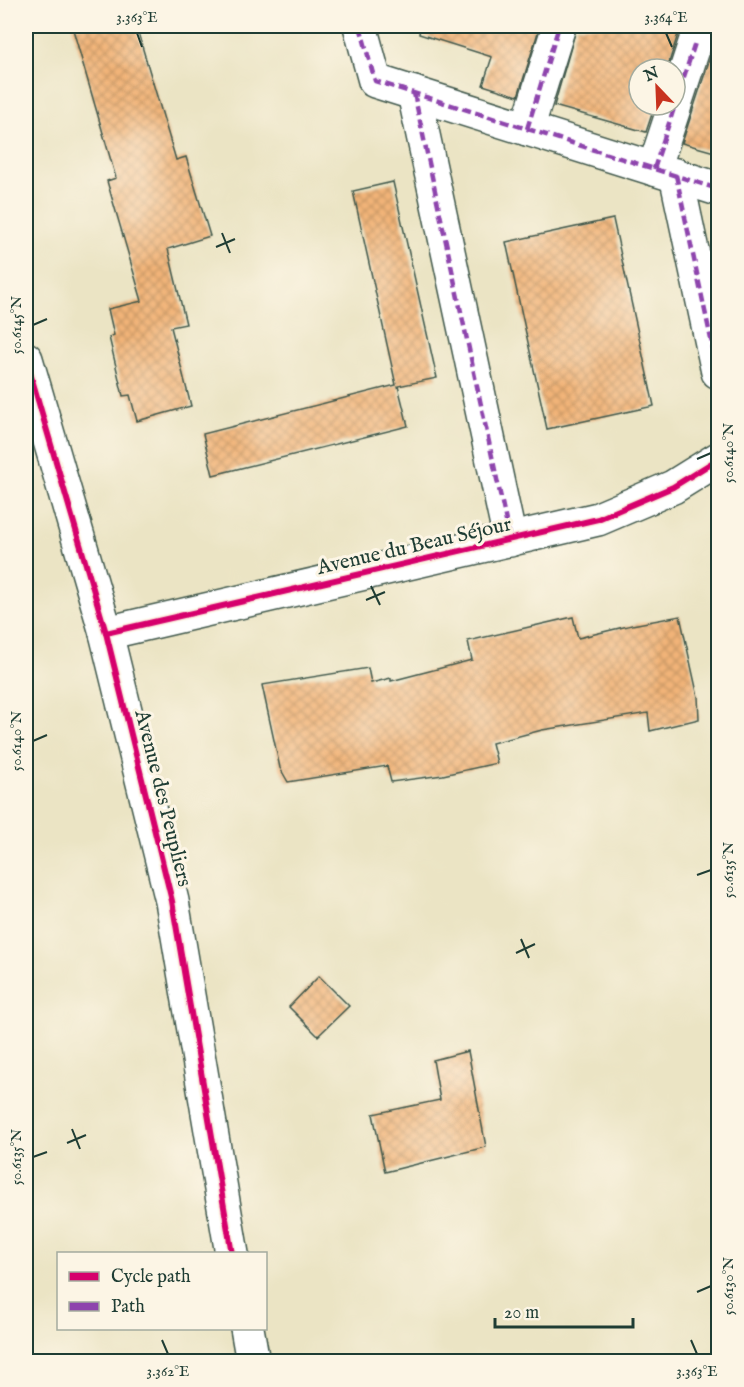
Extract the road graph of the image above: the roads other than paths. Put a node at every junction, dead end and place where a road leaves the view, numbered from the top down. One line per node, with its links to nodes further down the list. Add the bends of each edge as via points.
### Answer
1 (360, 26): 5 (street, via 375,81)
2 (559, 26): 7 (street)
3 (696, 40): 4 (street)
4 (687, 67)
5 (414, 93): 7 (street); 13 (street, Avenue du Beau Séjour)
6 (673, 117): 8 (street)
7 (527, 129): 8 (street)
8 (665, 172): 9 (street); 11 (street)
9 (718, 189)
10 (26, 359): 14 (street, Avenue des Peupliers)
11 (718, 372)
12 (718, 459): 13 (street, Avenue du Beau Séjour, via 673,487 598,519)
13 (510, 540): 14 (street, Avenue du Beau Séjour)
14 (106, 633): 15 (street, Avenue des Peupliers, via 172,901)
15 (232, 1252)
16 (247, 1330): 17 (street)
17 (253, 1362)

